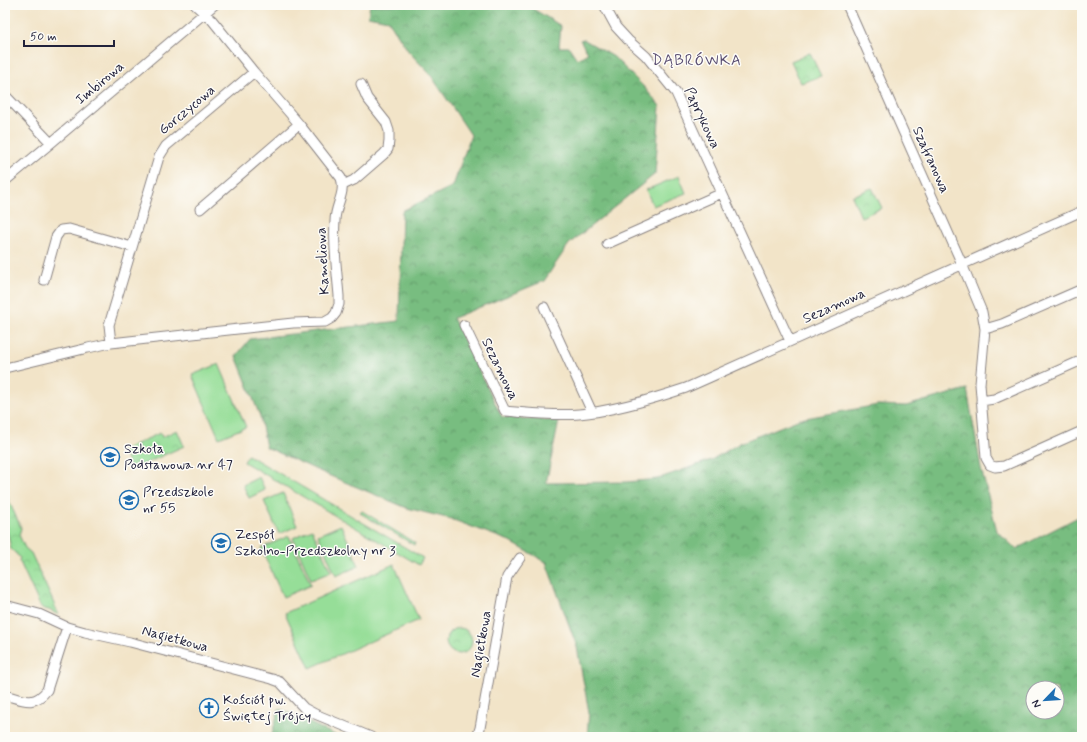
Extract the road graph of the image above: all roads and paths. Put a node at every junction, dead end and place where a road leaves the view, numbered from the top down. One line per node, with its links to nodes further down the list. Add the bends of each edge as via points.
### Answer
1 (195, 5): 5 (street)
2 (214, 5): 5 (street, Imbirowa)
3 (604, 5): 13 (street, Paprykowa, via 616,27 646,56 673,88)
4 (847, 5): 18 (street, Szafranowa)
5 (204, 13): 6 (street); 10 (street, Imbirowa)
6 (254, 72): 9 (street); 17 (street, Gorczycowa, via 166,146 155,167)
7 (361, 84): 12 (street, via 367,98 386,122 389,131 388,149)
8 (5, 95): 10 (street)
9 (299, 124): 12 (street, via 341,178); 14 (street)
10 (51, 143): 11 (street, Imbirowa)
11 (5, 180)
12 (343, 189): 25 (street, Kameliowa, via 336,209 334,238 339,300 332,318 325,322 293,323)
13 (722, 193): 16 (street); 24 (street, Paprykowa)
14 (200, 209)
15 (1082, 211): 18 (street, Sezamowa)
16 (607, 244)
17 (132, 247): 19 (street, via 69,229 62,230 56,237); 25 (street, Gorczycowa, via 109,325)
18 (962, 264): 23 (street, Szafranowa, via 982,312); 24 (street, Sezamowa)
19 (44, 280)
20 (1082, 289): 23 (street)
21 (544, 306): 29 (street)
22 (464, 325): 29 (street, Sezamowa, via 505,412)
23 (985, 329): 28 (street, Szafranowa, via 980,372)
24 (790, 341): 29 (street, Sezamowa, via 686,388 655,398)
25 (112, 343): 27 (street)
26 (1082, 360): 28 (street, via 994,399)
27 (5, 368)
28 (981, 401): 30 (street, Szafranowa, via 986,458 995,468)
29 (592, 412)
30 (1082, 431)
31 (520, 558): 36 (street, Nagietkowa, via 507,577)
32 (5, 605): 33 (street, via 39,614)
33 (67, 627): 34 (street, via 47,690 42,696 36,701 29,701); 35 (street, Nagietkowa, via 272,679 280,682 304,708)
34 (5, 695)
35 (371, 737)
36 (477, 737)

